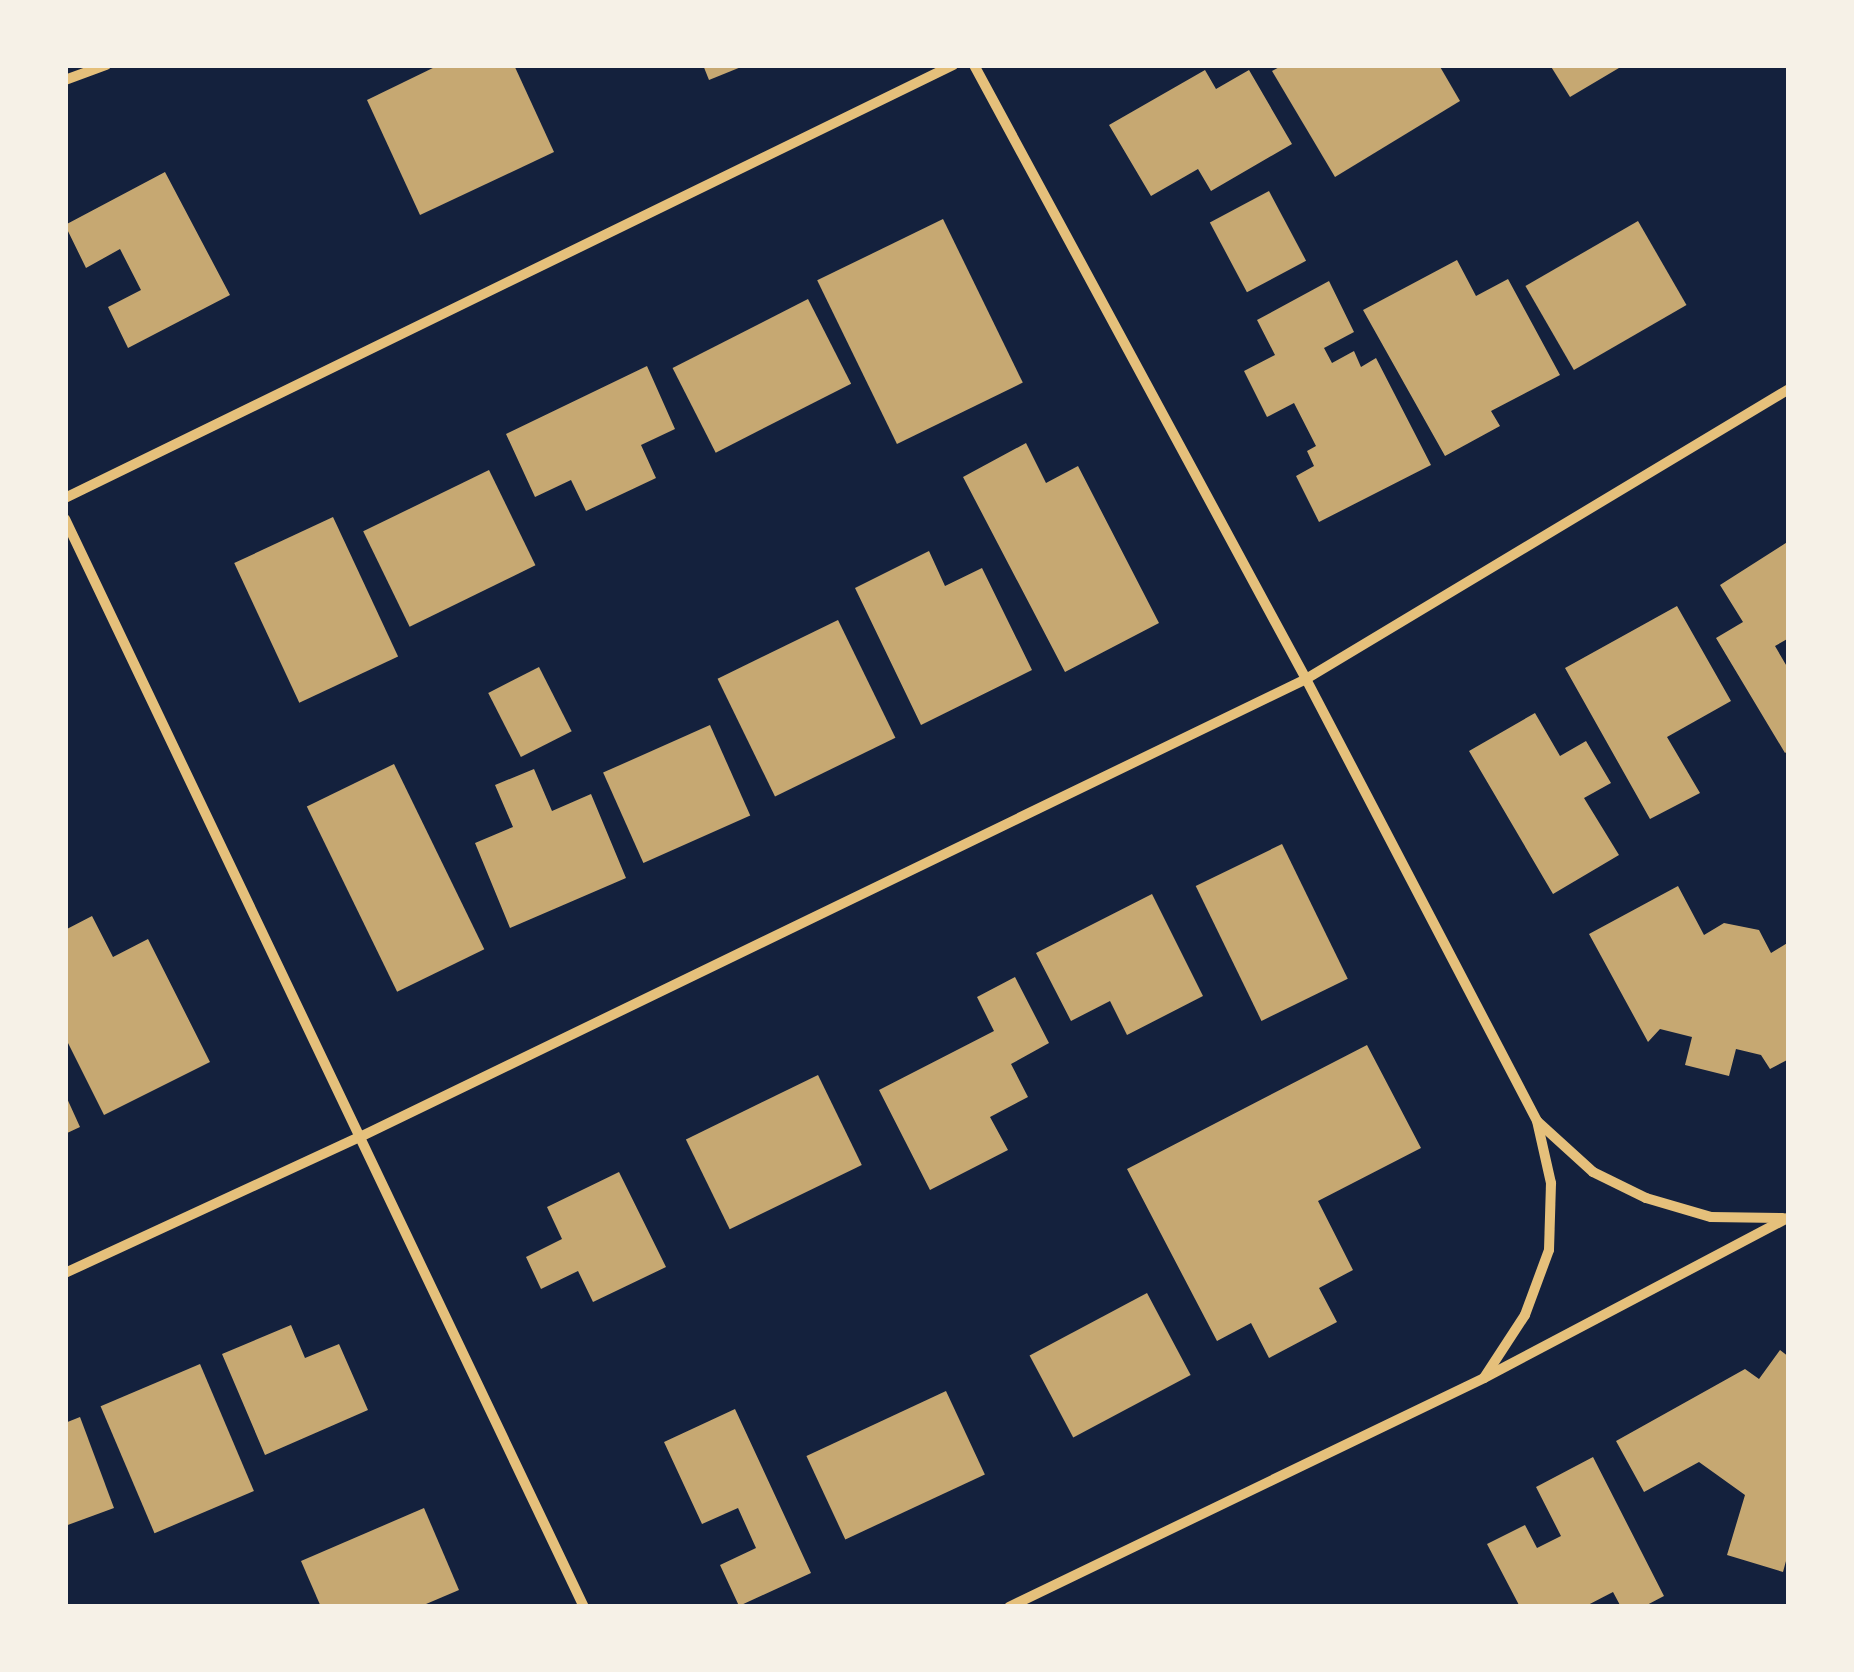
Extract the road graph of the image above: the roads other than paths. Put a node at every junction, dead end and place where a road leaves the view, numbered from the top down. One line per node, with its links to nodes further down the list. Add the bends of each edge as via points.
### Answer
1 (106, 65): 4 (street)
2 (953, 65): 6 (street)
3 (974, 65): 8 (street)
4 (65, 80)
5 (1789, 389): 8 (street)
6 (65, 498)
7 (65, 519): 10 (street)
8 (1306, 680): 9 (street); 10 (street)
9 (1537, 1121): 11 (street, via 1593,1172 1646,1198 1711,1217); 13 (street, via 1551,1183 1550,1250 1525,1315)
10 (362, 1136): 12 (street); 14 (street)
11 (1788, 1217): 13 (street)
12 (65, 1273)
13 (1484, 1378): 15 (street)
14 (584, 1607)
15 (1009, 1607)

